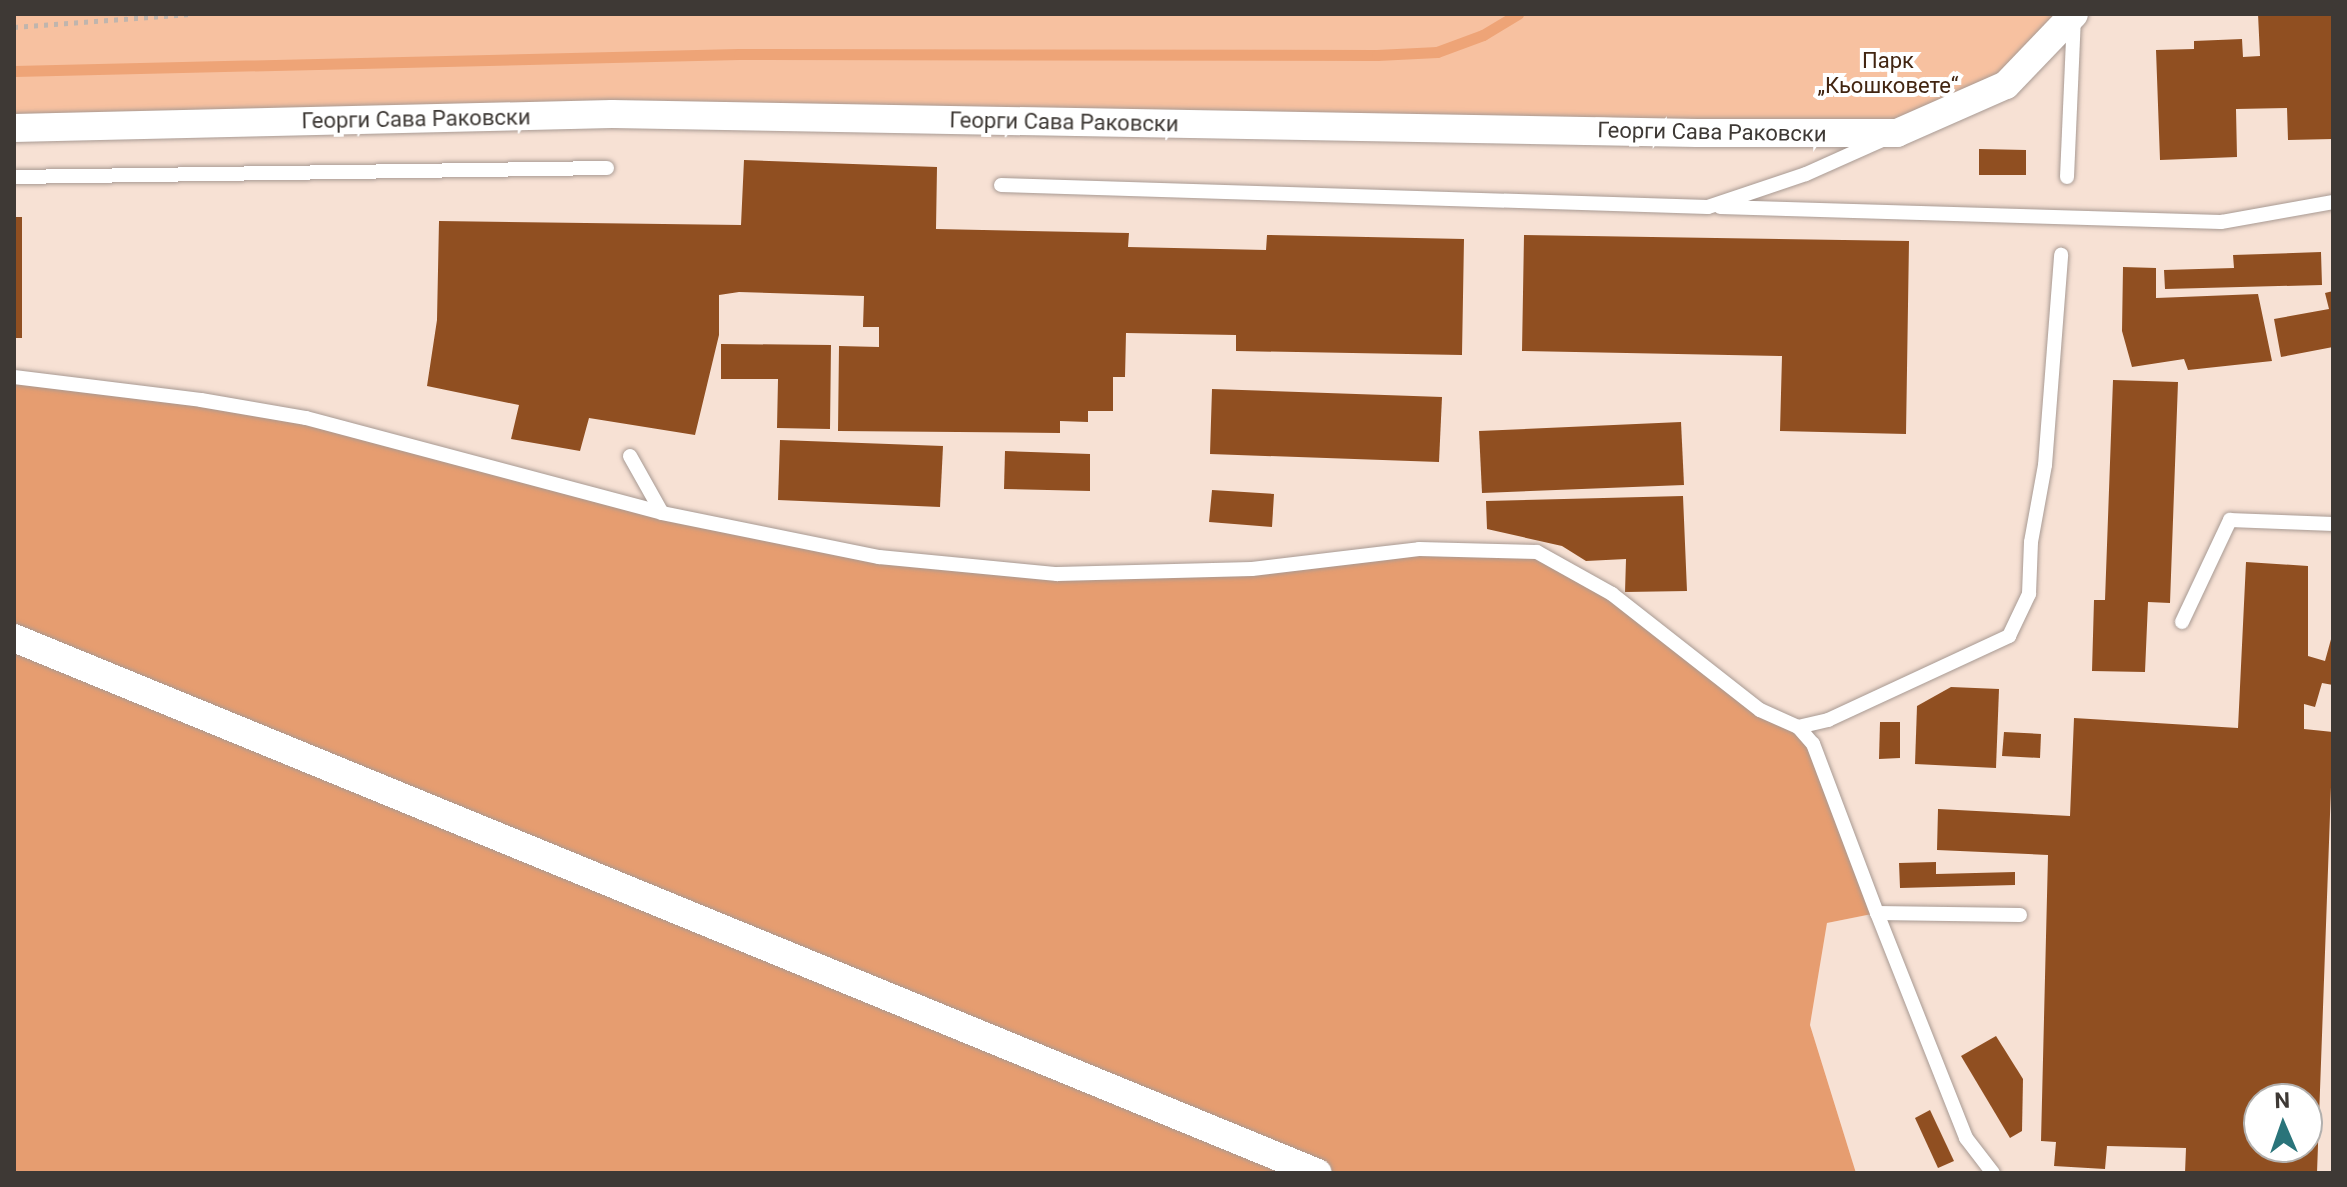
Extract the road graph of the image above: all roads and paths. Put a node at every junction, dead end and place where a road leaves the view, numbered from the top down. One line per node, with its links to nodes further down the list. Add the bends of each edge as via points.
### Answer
1 (191, 14): 3 (path)
2 (2074, 14): 5 (street, Георги Сава Раковски, via 2006,85); 8 (lane)
3 (14, 27)
4 (14, 128): 5 (street, Георги Сава Раковски, via 612,114)
5 (1897, 133): 11 (lane, via 1806,174)
6 (607, 168): 7 (lane)
7 (14, 177)
8 (2067, 177)
9 (1001, 185): 11 (lane)
10 (2333, 202): 11 (lane, via 2221,222)
11 (1708, 207)
12 (2061, 255): 19 (lane, via 2029,594 2009,636 1828,720)
13 (14, 377): 15 (lane, via 306,418)
14 (630, 456): 15 (lane)
15 (662, 513): 19 (lane, via 879,557 1057,574 1252,569 1419,549 1537,552 1612,594 1760,710)
16 (2333, 524): 17 (lane, via 2230,520)
17 (2182, 622)
18 (14, 638): 22 (street)
19 (1798, 727): 20 (lane, via 1813,744)
20 (1877, 913): 21 (lane); 23 (lane, via 1966,1138)
21 (2020, 915)
22 (1318, 1173)
23 (1993, 1173)

